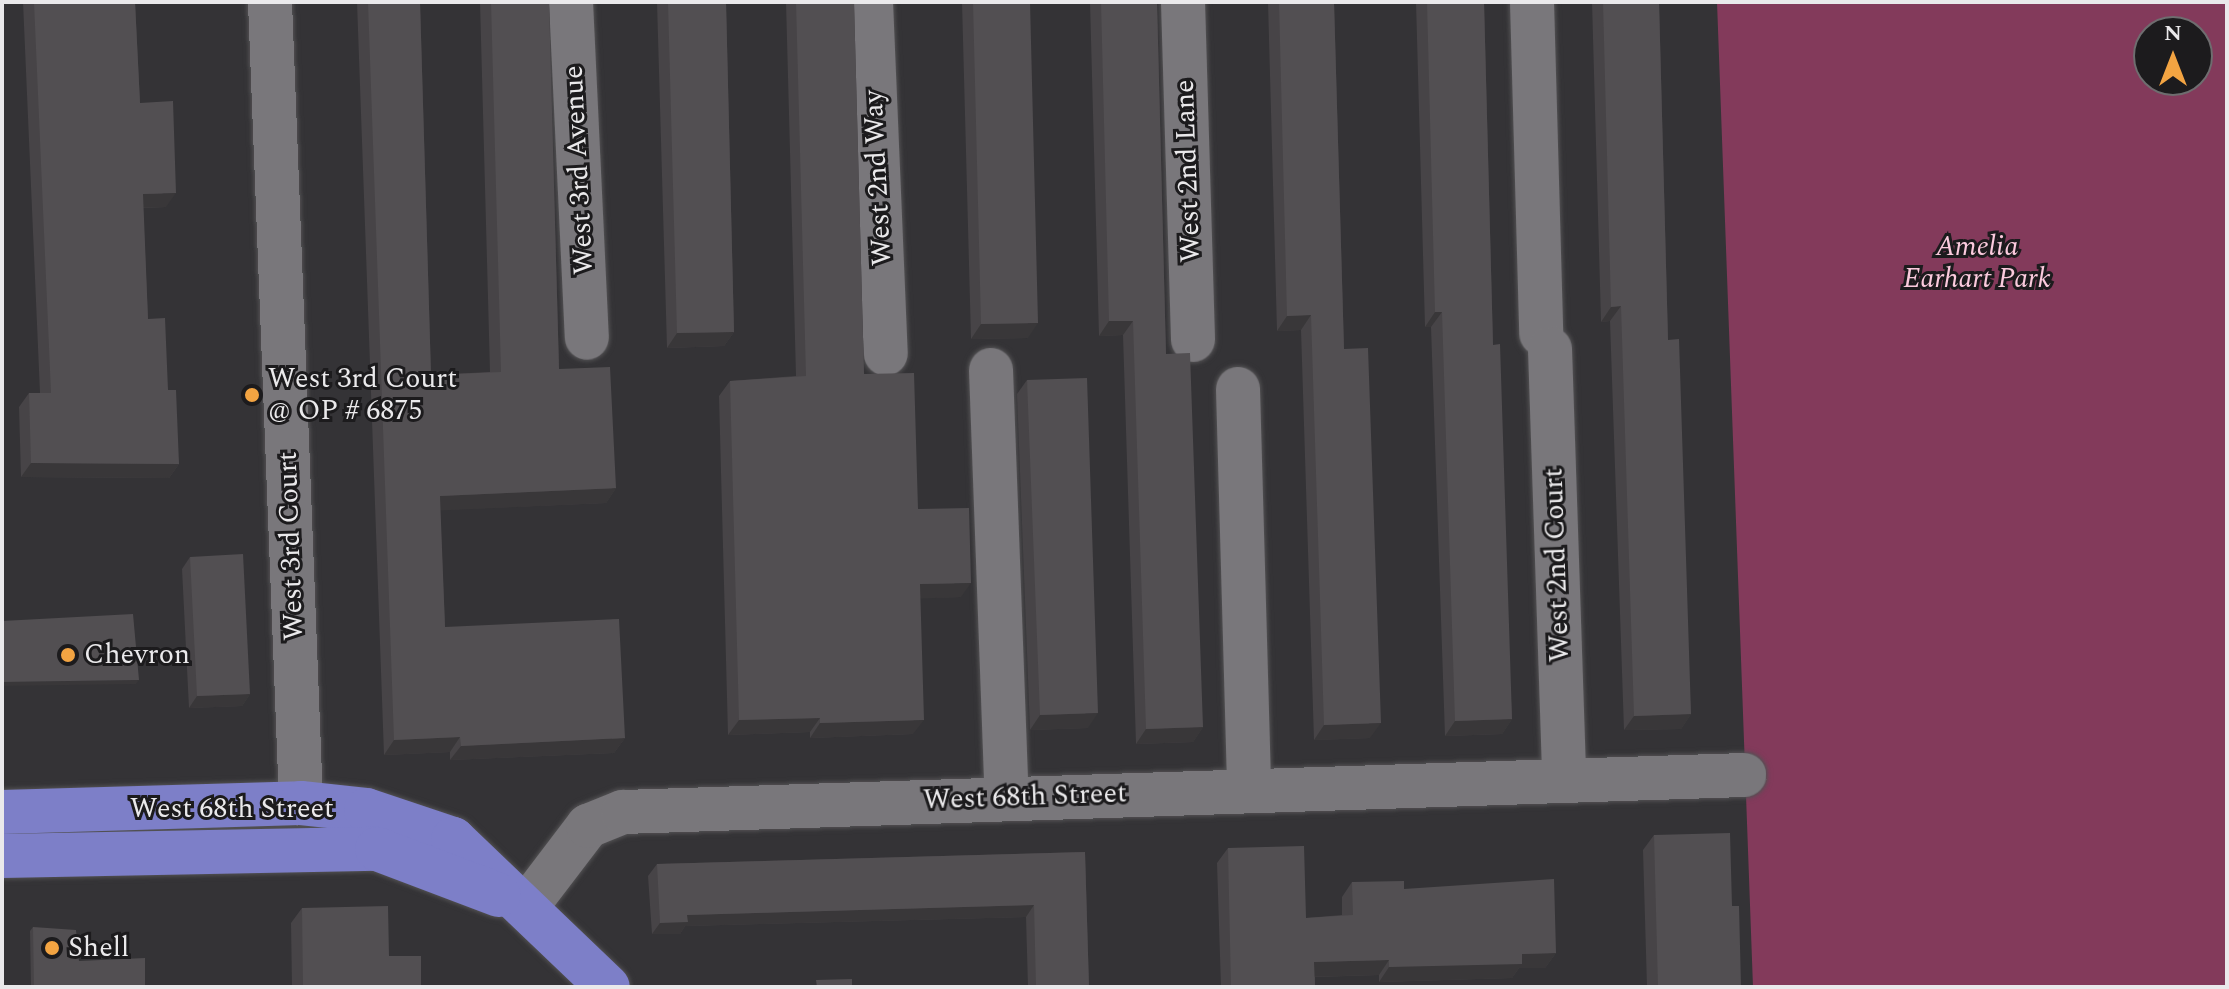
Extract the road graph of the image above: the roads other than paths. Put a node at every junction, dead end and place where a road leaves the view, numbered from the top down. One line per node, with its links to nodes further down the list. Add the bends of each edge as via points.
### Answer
1 (270, 2): 15 (street, West 3rd Court)
2 (571, 2): 6 (street, West 3rd Avenue)
3 (871, 2): 8 (street, West 2nd Way)
4 (1183, 2): 7 (street, West 2nd Lane)
5 (1532, 2): 12 (street, West 2nd Court)
6 (587, 338)
7 (1193, 340)
8 (886, 354)
9 (991, 370): 14 (street)
10 (1238, 389): 13 (street)
11 (1744, 775): 12 (street, West 68th Street)
12 (1564, 780): 13 (street, West 68th Street)
13 (1249, 790): 14 (street, West 68th Street)
14 (1007, 797): 18 (street, West 68th Street, via 623,812 588,826)
15 (301, 803): 16 (main road, West 68th Street); 18 (main road, West 68th Street, via 366,810 453,839)
16 (2, 812)
17 (2, 856): 18 (main road, West 68th Street, via 377,849)
18 (527, 906): 19 (main road)
19 (608, 987)

